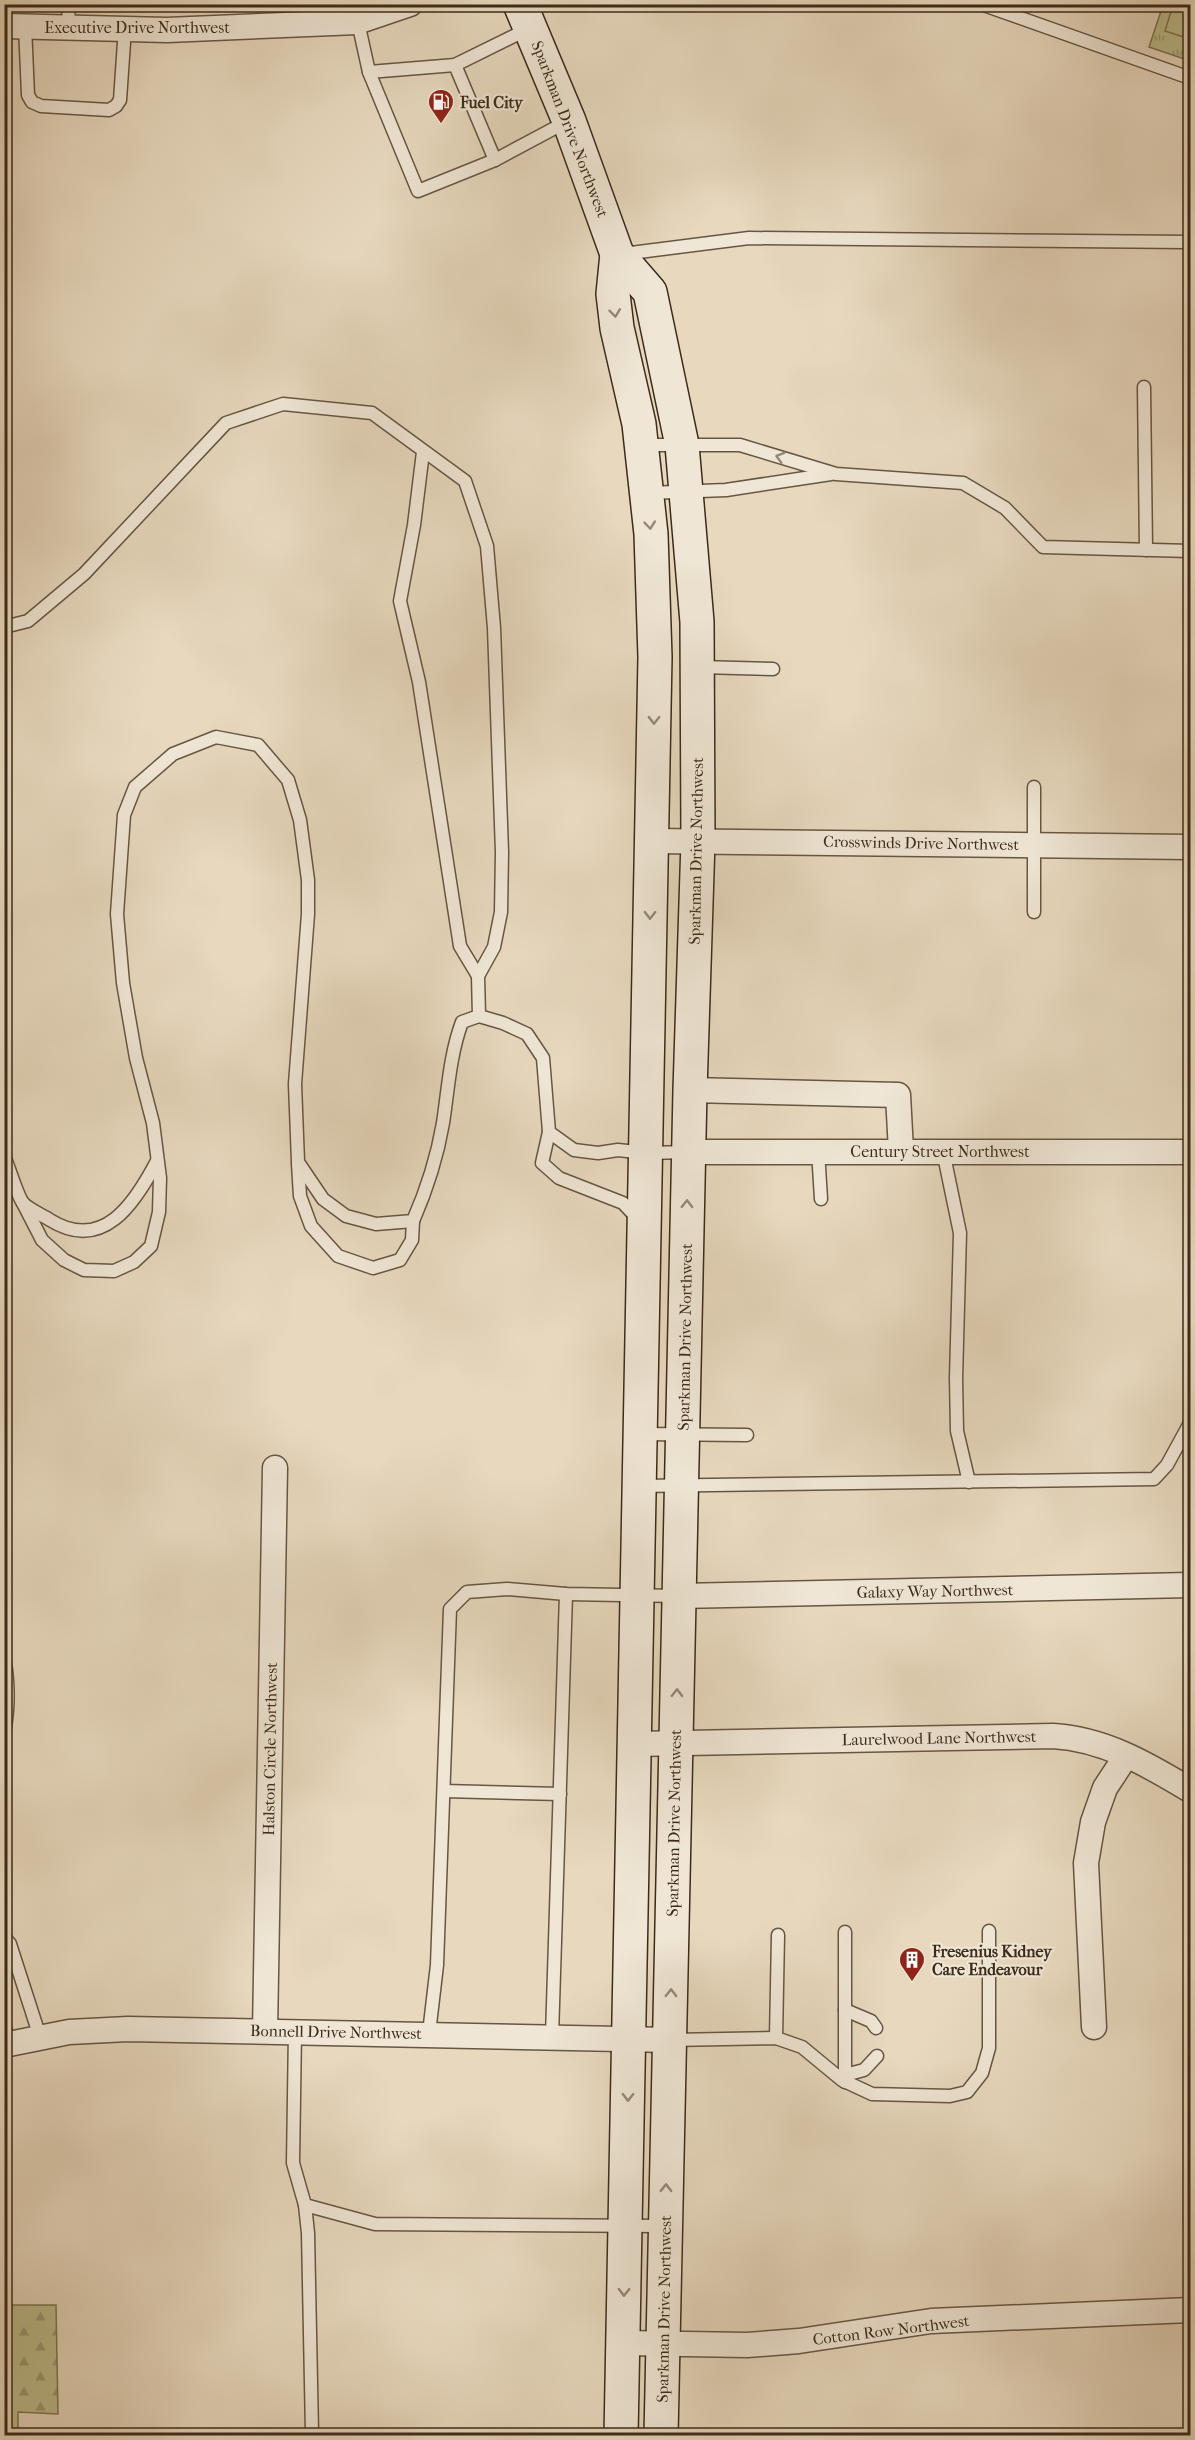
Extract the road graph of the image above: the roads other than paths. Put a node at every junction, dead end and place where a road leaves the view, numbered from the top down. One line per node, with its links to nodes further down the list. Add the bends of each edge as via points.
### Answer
1 (410, 4): 3 (street, Executive Drive Northwest)
2 (981, 4): 10 (lane)
3 (355, 13): 7 (street, Executive Drive Northwest, via 167,30); 9 (lane)
4 (68, 16): 6 (street, Executive Drive Northwest); 7 (street, Executive Drive Northwest)
5 (526, 16): 8 (lane); 11 (main road, Sparkman Drive Northwest)
6 (15, 26): 7 (lane, via 32,102 40,106 109,110 120,100)
7 (125, 28)
8 (454, 65): 9 (lane); 12 (lane)
9 (369, 72): 12 (lane, via 418,191)
10 (1191, 78)
11 (569, 121): 12 (lane); 14 (main road, Sparkman Drive Northwest)
12 (495, 159)
13 (1191, 242): 14 (lane, via 749,238)
14 (617, 254): 16 (main road, Sparkman Drive Northwest, via 650,292); 17 (main road, Sparkman Drive Northwest, one-way to 17, via 614,305)
15 (1144, 387): 22 (lane)
16 (682, 445): 17 (lane); 19 (lane, one-way to 16, via 740,446); 20 (main road, Sparkman Drive Northwest)
17 (642, 446): 21 (main road, Sparkman Drive Northwest)
18 (423, 452): 24 (lane, via 372,413 283,404 226,423 84,574 28,621); 33 (lane, via 400,602 419,682 460,946); 33 (lane, via 465,481 487,546 494,628 501,912 494,947)
19 (836, 474): 20 (lane); 22 (lane, via 963,483 1005,508 1043,547)
20 (685, 492): 21 (lane); 25 (main road, Sparkman Drive Northwest, via 697,622)
21 (647, 493): 28 (main road, Sparkman Drive Northwest, one-way to 28, via 654,646)
22 (1146, 550): 23 (lane)
23 (1191, 551)
24 (4, 627)
25 (697, 667): 26 (lane); 29 (main road, Sparkman Drive Northwest)
26 (773, 669)
27 (1034, 788): 30 (lane)
28 (652, 841): 29 (street, Crosswinds Drive Northwest); 42 (main road, Sparkman Drive Northwest, one-way to 42)
29 (698, 841): 30 (street, Crosswinds Drive Northwest); 35 (main road, Sparkman Drive Northwest)
30 (1034, 844): 31 (street, Crosswinds Drive Northwest); 32 (lane)
31 (1191, 847)
32 (1034, 912)
33 (478, 976): 34 (lane)
34 (479, 1016): 36 (lane, via 527,1034 543,1058); 48 (lane, via 462,1022 456,1039 430,1181)
35 (690, 1090): 38 (street, via 897,1095); 40 (main road, Sparkman Drive Northwest)
36 (549, 1132): 42 (lane, via 574,1150); 49 (lane, via 542,1163 559,1178 623,1203)
37 (818, 1151): 38 (street, Century Street Northwest); 40 (street, Century Street Northwest); 46 (lane)
38 (901, 1151): 39 (street, Century Street Northwest)
39 (943, 1151): 41 (street, Century Street Northwest); 55 (lane, via 960,1233 957,1431)
40 (688, 1152): 42 (lane); 52 (main road, Sparkman Drive Northwest, one-way to 40)
41 (1191, 1152)
42 (646, 1153): 49 (main road, Sparkman Drive Northwest)
43 (4, 1156): 47 (lane)
44 (158, 1160): 45 (lane, via 123,983 117,914 124,815 135,788 173,754 216,737 258,745 288,780 300,820 308,914 295,1084); 47 (lane, via 141,1192 116,1220 91,1232 61,1227); 47 (lane, via 159,1212 151,1246 134,1262 114,1270 84,1270 64,1260 42,1240)
45 (298, 1162): 48 (lane, via 323,1199 346,1216 376,1224); 48 (lane, via 300,1196 311,1226 338,1256 373,1268 400,1260 412,1240)
46 (822, 1200)
47 (23, 1203)
48 (413, 1221)
49 (645, 1226): 51 (main road, Sparkman Drive Northwest)
50 (1191, 1423): 55 (lane, via 1155,1479)
51 (640, 1434): 52 (lane); 57 (main road, Sparkman Drive Northwest)
52 (683, 1434): 53 (lane); 56 (main road, Sparkman Drive Northwest)
53 (747, 1435)
54 (275, 1468): 77 (street, Halston Circle Northwest)
55 (969, 1482): 56 (lane)
56 (681, 1485): 57 (lane); 60 (main road, Sparkman Drive Northwest)
57 (639, 1486): 61 (main road, Sparkman Drive Northwest)
58 (1191, 1585): 60 (street, Galaxy Way Northwest)
59 (566, 1594): 61 (lane); 68 (lane, via 507,1589 467,1592 450,1609); 69 (lane)
60 (679, 1596): 61 (lane); 64 (main road, Sparkman Drive Northwest, one-way to 60)
61 (637, 1597): 65 (main road, Sparkman Drive Northwest)
62 (4, 1658): 63 (lane, via 9,1707)
63 (4, 1733)
64 (676, 1743): 65 (street, Laurelwood Lane Northwest); 66 (street, Laurelwood Lane Northwest, via 1053,1736 1103,1745); 85 (main road, Sparkman Drive Northwest, one-way to 64)
65 (634, 1744): 83 (main road, Sparkman Drive Northwest)
66 (1126, 1756): 67 (street, Laurelwood Lane Northwest); 75 (street, via 1105,1788 1093,1822 1086,1863)
67 (1191, 1790)
68 (444, 1791): 69 (lane); 79 (lane, via 438,1965)
69 (560, 1794): 80 (lane)
70 (989, 1931): 87 (lane, via 988,2048 982,2073 967,2092 950,2096 872,2094)
71 (845, 1932): 74 (lane)
72 (778, 1935): 84 (lane)
73 (4, 1937): 82 (lane, via 10,1944)
74 (845, 2010): 76 (lane, via 871,2021); 87 (lane)
75 (1094, 2027)
76 (876, 2028)
77 (265, 2031): 78 (street, Bonnell Drive Northwest); 82 (street, Bonnell Drive Northwest, via 128,2029)
78 (295, 2031): 79 (street, Bonnell Drive Northwest); 88 (lane, via 293,2163)
79 (429, 2033): 80 (street, Bonnell Drive Northwest)
80 (552, 2036): 83 (street, Bonnell Drive Northwest)
81 (6, 2037): 82 (street, Bonnell Drive Northwest)
82 (40, 2037)
83 (629, 2038): 85 (street, Bonnell Drive Northwest); 89 (main road, Sparkman Drive Northwest, one-way to 89)
84 (776, 2038): 85 (lane); 87 (lane, via 802,2047)
85 (670, 2040): 90 (main road, Sparkman Drive Northwest, one-way to 85)
86 (877, 2056): 87 (lane, via 864,2070)
87 (845, 2078)
88 (304, 2205): 89 (lane, via 375,2224); 94 (lane, via 308,2233)
89 (625, 2226): 90 (lane); 92 (main road, Sparkman Drive Northwest, one-way to 92)
90 (666, 2226): 93 (main road, Sparkman Drive Northwest)
91 (1191, 2310): 93 (street, Cotton Row Northwest, via 931,2321 747,2345)
92 (623, 2343): 93 (street, Cotton Row Northwest); 95 (main road, Sparkman Drive Northwest)
93 (663, 2344): 96 (main road, Sparkman Drive Northwest)
94 (312, 2433)
95 (621, 2436)
96 (661, 2436)

